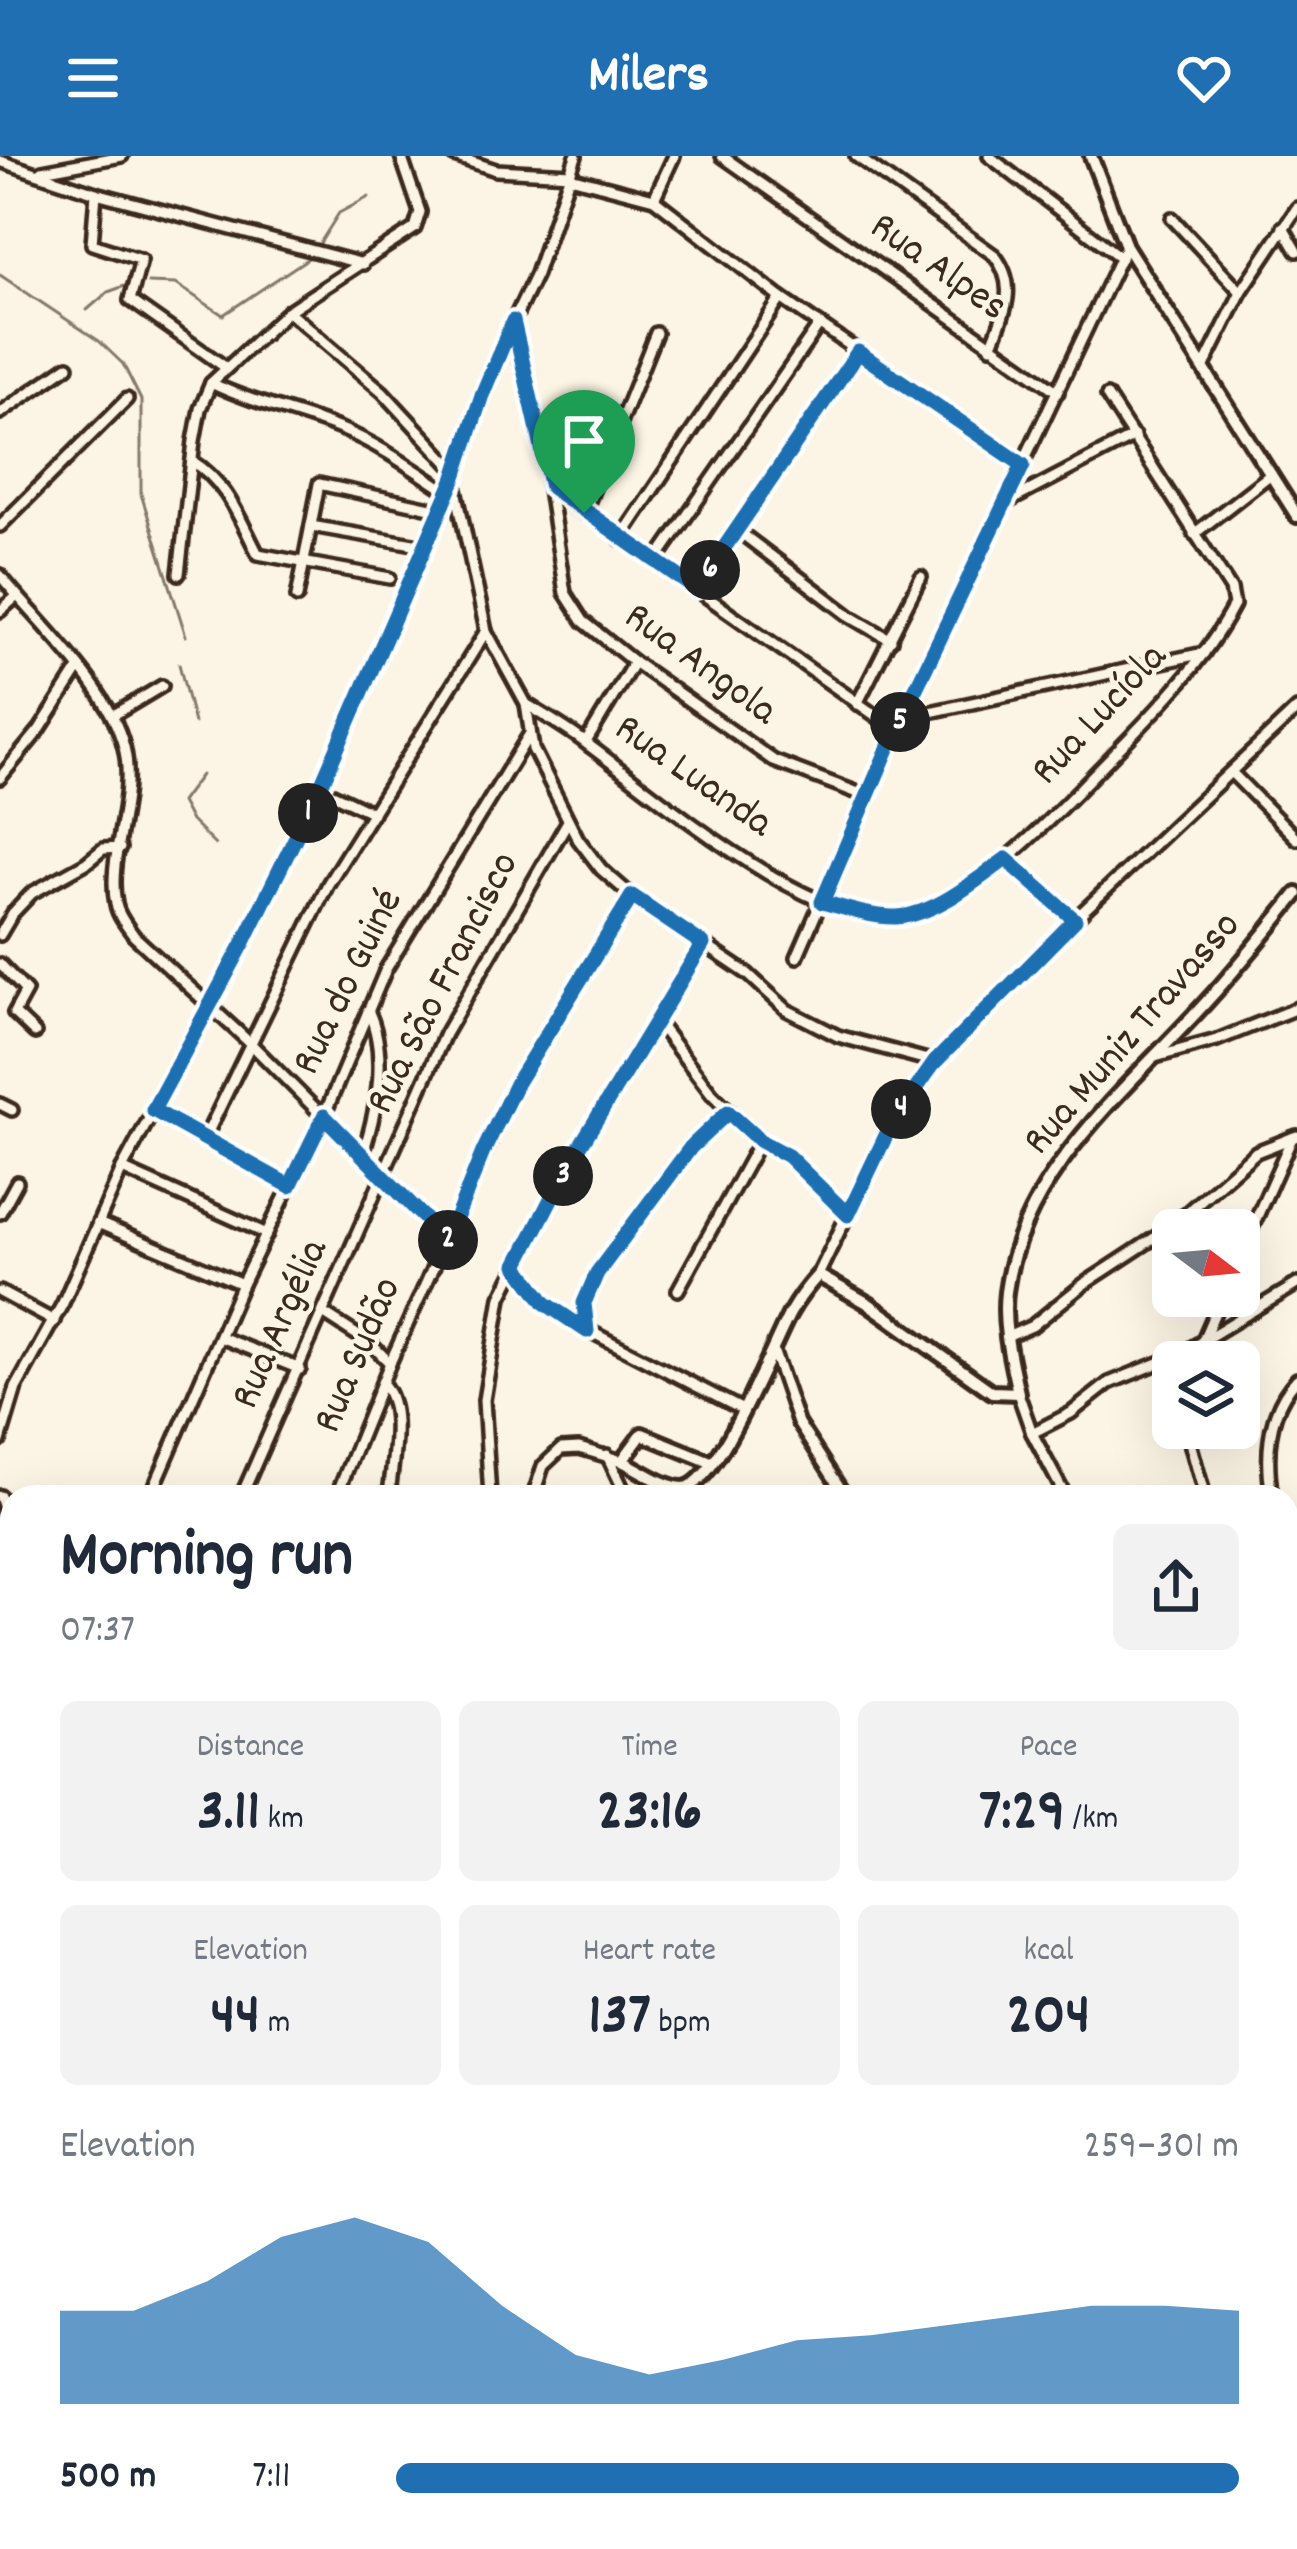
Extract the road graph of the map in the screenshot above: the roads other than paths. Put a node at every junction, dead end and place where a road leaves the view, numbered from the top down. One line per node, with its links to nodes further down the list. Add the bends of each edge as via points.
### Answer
1 (122, 156): 11 (street)
2 (400, 156): 20 (street, via 418,220)
3 (576, 156): 12 (street)
4 (674, 156): 14 (street)
5 (722, 156): 27 (street, Rua Alpes)
6 (856, 156): 27 (street, via 1006,270 1010,288)
7 (990, 156): 19 (street)
8 (1091, 156): 19 (street)
9 (456, 157): 12 (street, via 496,170)
10 (0, 160): 11 (street)
11 (37, 172): 13 (street)
12 (571, 176): 14 (street); 24 (street)
13 (96, 193): 20 (street); 31 (street, via 92,244 141,260 130,300)
14 (654, 199): 22 (street)
15 (1297, 208): 17 (street)
16 (1172, 218): 21 (street)
17 (1283, 227): 18 (street); 21 (street)
18 (1297, 251)
19 (1124, 252): 30 (street); 33 (street)
20 (363, 264): 23 (street)
21 (1240, 292): 30 (street)
22 (781, 298): 25 (street); 52 (street)
23 (288, 311): 31 (street); 41 (street, via 383,392)
24 (513, 321): 41 (street); 42 (street, Rua Angola)
25 (819, 325): 28 (street); 55 (street)
26 (656, 333): 46 (street)
27 (992, 347): 33 (street, Rua Alpes)
28 (858, 352): 39 (street); 50 (street)
29 (68, 366): 36 (street)
30 (1204, 366): 40 (street)
31 (225, 367): 32 (street)
32 (211, 383): 38 (street); 43 (street, via 362,438)
33 (1058, 392): 39 (street)
34 (1107, 396): 37 (street, Rua Lucíola)
35 (127, 399): 48 (street)
36 (0, 413)
37 (1134, 436): 44 (street); 51 (street, Rua Lucíola)
38 (192, 461): 54 (street, via 236,507 256,553); 56 (street)
39 (1023, 465): 44 (street)
40 (1271, 474): 47 (street); 51 (street)
41 (454, 475): 43 (street); 64 (street)
42 (551, 487): 46 (street); 67 (street, Rua Angola, via 565,593 583,621)
43 (448, 492): 45 (street)
44 (1005, 504): 74 (street)
45 (440, 510): 49 (street, via 320,484); 53 (street)
46 (584, 513): 52 (street)
47 (1297, 516)
48 (0, 526)
49 (311, 526): 53 (street); 54 (street)
50 (737, 530): 60 (street); 65 (street)
51 (1195, 534): 66 (street, Rua Lucíola, via 1236,599)
52 (620, 539): 55 (street)
53 (425, 546): 80 (street)
54 (303, 562): 59 (street); 62 (street)
55 (656, 562): 60 (street)
56 (178, 574)
57 (0, 575): 61 (street, Rua São Francisco)
58 (921, 577): 65 (street)
59 (390, 578)
60 (696, 589): 71 (street)
61 (17, 596): 63 (street); 68 (street, Rua São Francisco)
62 (297, 597)
63 (0, 610)
64 (486, 631): 70 (street); 82 (street)
65 (891, 640): 71 (street)
66 (1204, 653): 74 (street); 86 (street, Rua Lucíola)
67 (634, 662): 77 (street); 81 (street, Rua Angola, via 774,761)
68 (79, 670): 73 (street, Rua São Francisco); 79 (street)
69 (162, 686): 73 (street)
70 (526, 704): 76 (street); 77 (street, Rua Luanda)
71 (857, 704): 75 (street)
72 (1297, 709): 78 (street)
73 (112, 716): 85 (street, Rua São Francisco, via 128,761)
74 (902, 718): 75 (street)
75 (896, 730): 81 (street)
76 (530, 734): 83 (street); 97 (street, Rua do Guiné, via 435,883)
77 (586, 742): 89 (street, Rua Luanda, via 707,836)
78 (1231, 772): 84 (street); 90 (street)
79 (0, 778)
80 (320, 788): 82 (street); 95 (street)
81 (866, 796): 89 (street)
82 (373, 813): 100 (street, via 309,919)
83 (568, 821): 88 (street, via 601,869); 113 (street, Rua São Francisco, via 445,1034)
84 (1297, 839)
85 (120, 848): 91 (street, via 103,849 32,893); 95 (street, Rua São Francisco, via 115,893 122,919)
86 (1006, 859): 89 (street, Rua Lucíola, via 912,914 881,916); 90 (street)
87 (1297, 894): 101 (street, Rua Muniz Travasso)
88 (632, 896): 92 (street); 121 (street, Rua Sudão, via 516,1084)
89 (822, 902): 93 (street)
90 (1075, 920): 102 (street)
91 (0, 935)
92 (703, 944): 98 (street); 102 (street, via 821,1029)
93 (797, 956)
94 (0, 964): 99 (street, via 27,994 15,1016)
95 (210, 1005): 100 (street, Rua São Francisco); 105 (street)
96 (1297, 1008): 101 (street)
97 (368, 1010): 107 (street, Rua do Guiné); 111 (street, via 379,1038 377,1103)
98 (656, 1022): 106 (street); 122 (street)
99 (35, 1033)
100 (251, 1044): 107 (street, Rua São Francisco); 109 (street)
101 (1154, 1058): 132 (street, Rua Muniz Travasso, via 1080,1137 1042,1195 1009,1276)
102 (935, 1062): 118 (street, via 892,1123)
103 (0, 1104): 104 (street)
104 (12, 1110)
105 (153, 1110): 109 (street); 112 (street)
106 (728, 1112): 110 (street); 131 (street, via 691,1147 597,1273 584,1303)
107 (324, 1116): 111 (street, Rua São Francisco); 115 (street, Rua do Guiné)
108 (1294, 1137): 116 (street); 132 (street, via 1256,1152 1168,1229)
109 (205, 1138): 115 (street)
110 (757, 1144): 118 (street, via 788,1156); 126 (street)
111 (362, 1156): 113 (street, Rua São Francisco)
112 (122, 1169): 119 (street); 120 (street)
113 (383, 1180): 121 (street, Rua São Francisco); 128 (street, Rua Argélia)
114 (17, 1182): 117 (street)
115 (290, 1186): 120 (street, Rua do Guiné)
116 (1260, 1211)
117 (0, 1213)
118 (848, 1215): 123 (street)
119 (98, 1223): 124 (street); 130 (street)
120 (267, 1234): 124 (street, Rua do Guiné)
121 (447, 1241): 136 (street, Rua Sudão)
122 (517, 1265): 131 (street, via 545,1303); 153 (street, via 501,1297 484,1392)
123 (818, 1275): 135 (street); 141 (street, via 992,1392)
124 (242, 1284): 133 (street, Rua do Guiné)
125 (1297, 1284): 134 (street)
126 (678, 1290)
127 (0, 1292): 130 (street)
128 (323, 1313): 136 (street); 138 (street, Rua Argélia)
129 (1213, 1317): 134 (street)
130 (54, 1321): 144 (street, via 16,1388)
131 (587, 1331): 142 (street)
132 (1006, 1336): 141 (street, Rua Muniz Travasso)
133 (220, 1337): 138 (street); 149 (street, Rua do Guiné)
134 (1203, 1340)
135 (773, 1350): 142 (street); 158 (street, via 798,1423)
136 (390, 1363): 140 (street, Rua Sudão)
137 (1152, 1368): 143 (street, via 1117,1379)
138 (300, 1369): 150 (street, Rua Argélia)
139 (1297, 1379): 161 (street, via 1272,1426)
140 (383, 1384): 151 (street, Rua Sudão); 152 (street, via 393,1409)
141 (1018, 1393): 143 (street, Rua Muniz Travasso)
142 (743, 1410): 148 (street)
143 (1032, 1433): 159 (street, Rua Muniz Travasso)
144 (0, 1441)
145 (1192, 1449): 160 (street)
146 (607, 1454): 147 (street); 154 (street, via 554,1452); 155 (street)
147 (622, 1461): 148 (street, via 642,1434); 156 (street)
148 (712, 1463): 157 (street)
149 (155, 1485)
150 (247, 1485)
151 (341, 1485)
152 (389, 1485)
153 (489, 1485)
154 (537, 1485)
155 (621, 1485)
156 (673, 1485)
157 (694, 1485)
158 (838, 1485)
159 (1060, 1485)
160 (1202, 1485)
161 (1271, 1485)

